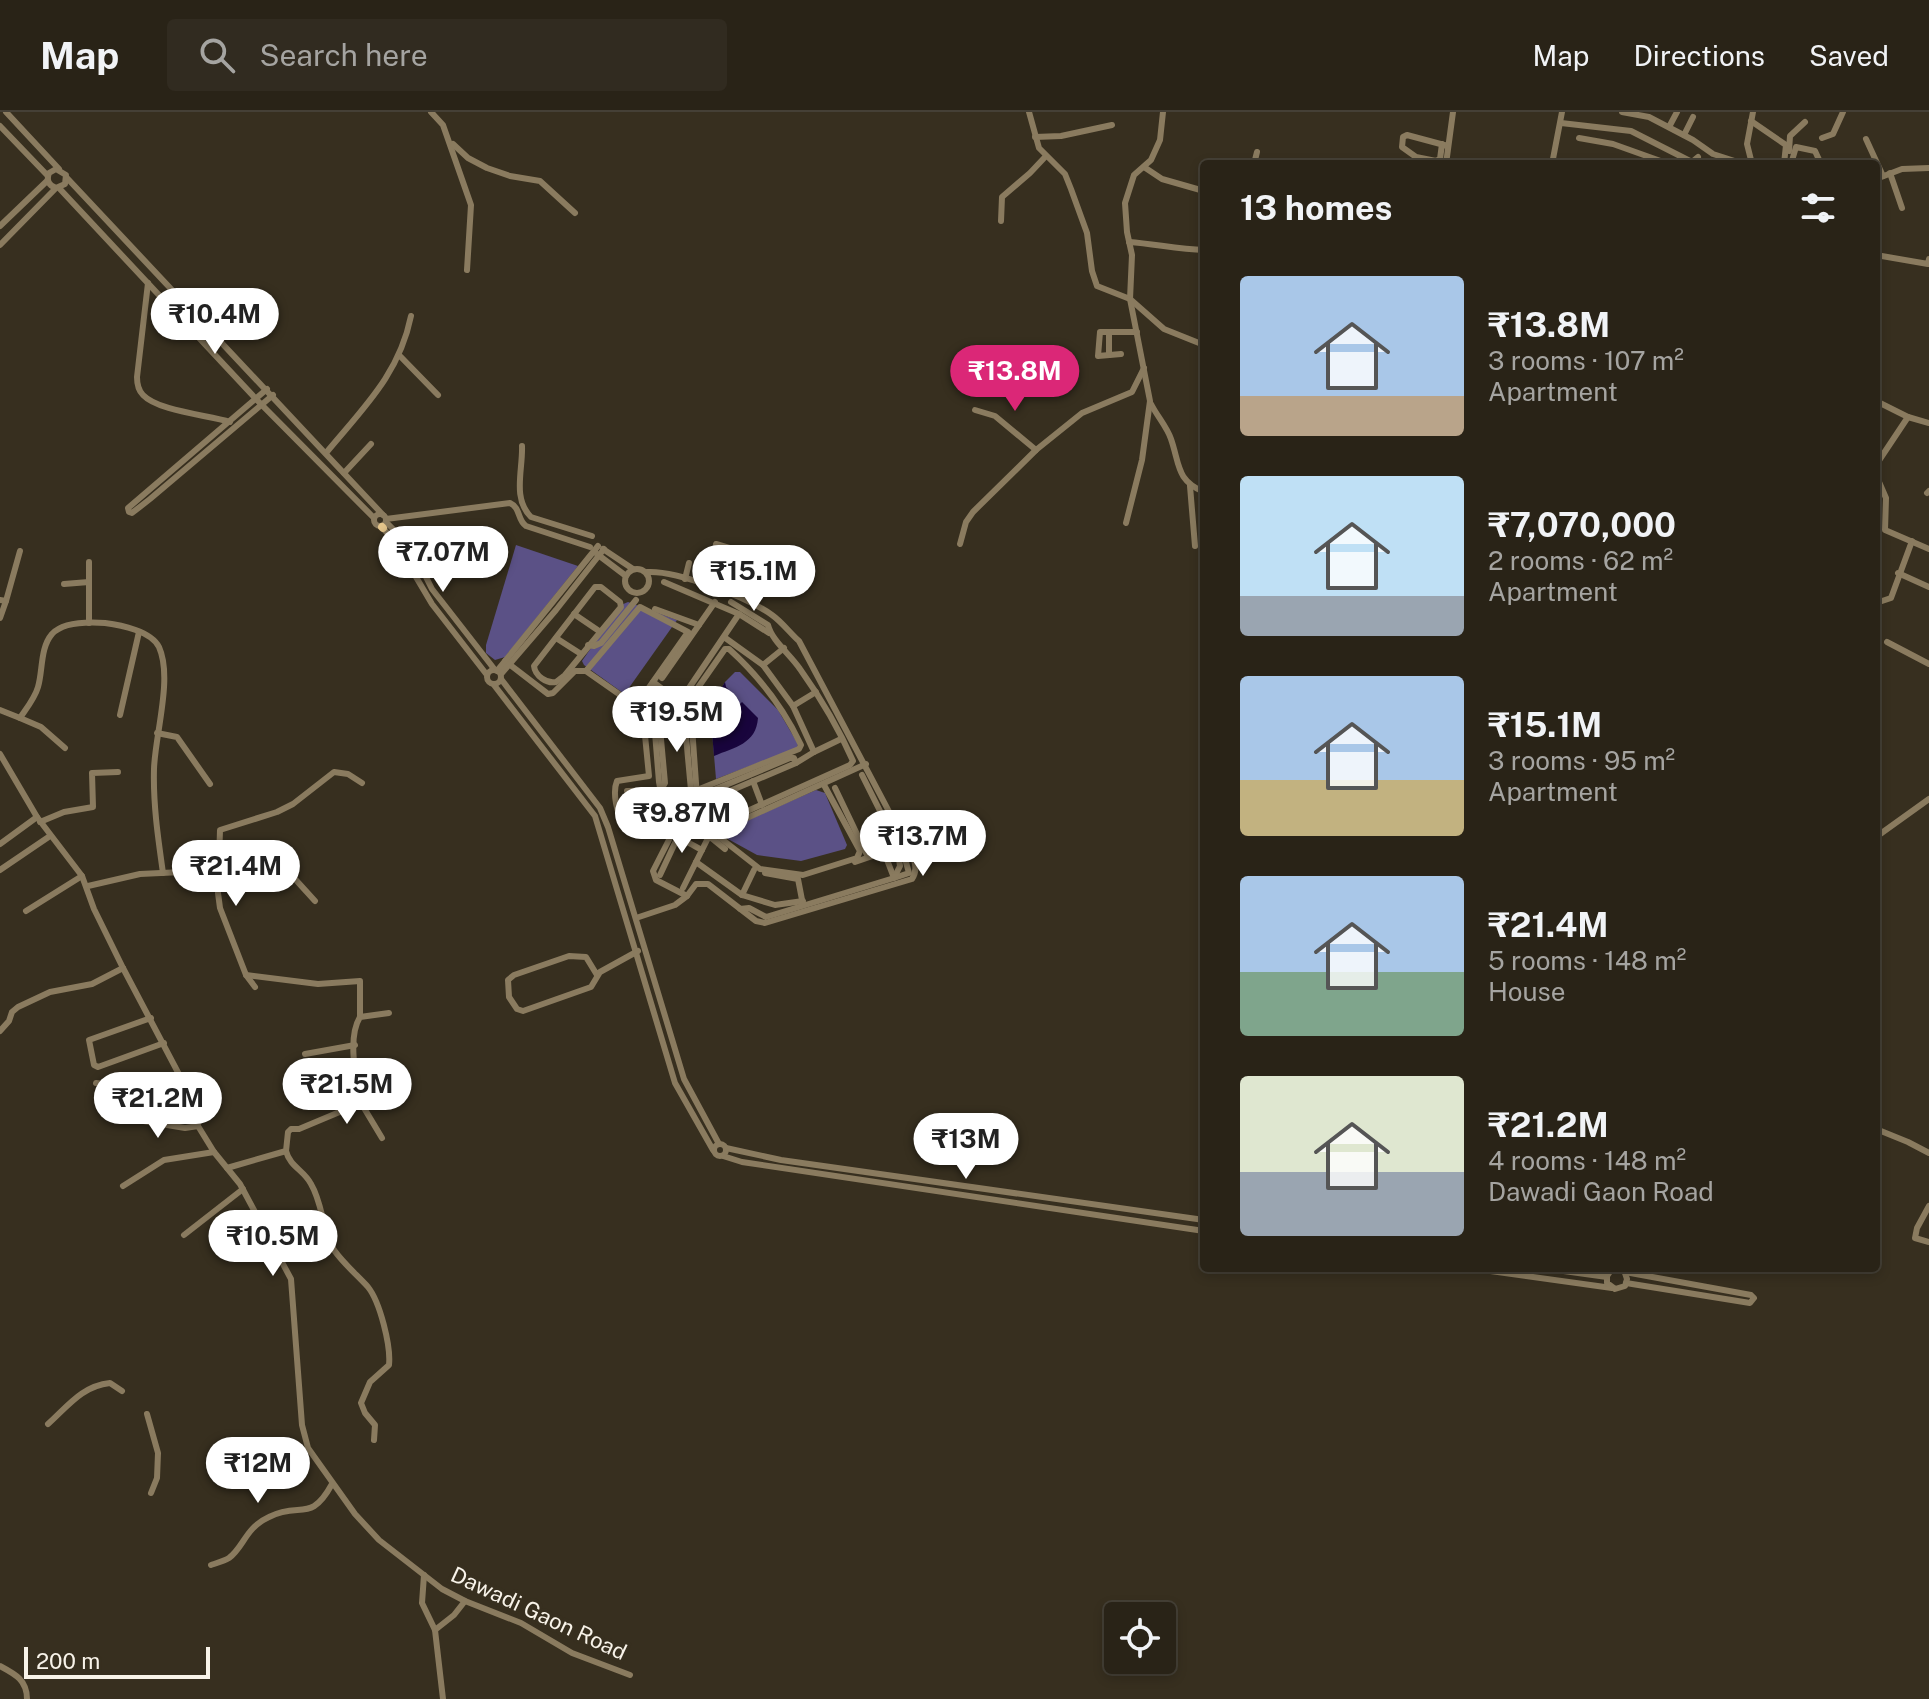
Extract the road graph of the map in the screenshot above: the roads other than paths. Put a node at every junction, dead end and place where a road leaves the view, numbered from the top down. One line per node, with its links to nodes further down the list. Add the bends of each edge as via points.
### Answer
1 (6, 112): 45 (street)
2 (431, 112): 23 (street)
3 (1029, 112): 19 (street)
4 (1163, 112): 43 (street, via 1160,140)
5 (1453, 112): 24 (street)
6 (1562, 112): 14 (street)
7 (1622, 112): 17 (street)
8 (1677, 112): 17 (street)
9 (1753, 112): 12 (street)
10 (1843, 112): 21 (street, via 1833,134)
11 (1693, 117): 18 (street)
12 (1751, 121): 37 (street); 38 (street, via 1786,145)
13 (1805, 122): 39 (street, via 1789,138)
14 (1561, 123): 32 (street); 34 (street, via 1631,131)
15 (1112, 125): 19 (street)
16 (0, 126): 47 (street)
17 (1669, 127): 18 (street)
18 (1684, 135): 25 (street)
19 (1035, 137): 27 (street)
20 (1579, 138): 33 (street)
21 (1822, 138)
22 (1866, 139): 42 (street)
23 (450, 142): 52 (street, via 487,168 540,181); 64 (street, via 471,205)
24 (1445, 145): 29 (street, via 1404,136 1402,147); 30 (street); 31 (street)
25 (1701, 147): 35 (street); 36 (street)
26 (1257, 152): 28 (street)
27 (1046, 156): 53 (street, via 1002,197); 66 (street, via 1065,174 1071,189 1087,233 1094,282)
28 (1255, 160)
29 (1431, 160)
30 (1438, 160)
31 (1446, 160)
32 (1553, 160)
33 (1658, 160)
34 (1691, 160)
35 (1696, 160)
36 (1732, 160)
37 (1751, 160)
38 (1787, 160)
39 (1787, 160)
40 (1789, 160): 41 (street, via 1796,147 1815,151)
41 (1819, 160)
42 (1875, 160)
43 (1144, 167): 50 (street, via 1162,179); 57 (street, via 1134,175 1125,203)
44 (1929, 168): 46 (street)
45 (59, 169): 47 (street); 48 (street)
46 (1883, 176): 51 (street)
47 (48, 178): 49 (street); 54 (street)
48 (67, 178): 49 (street); 55 (street)
49 (58, 188): 56 (street); 58 (street)
50 (1200, 190)
51 (1902, 208)
52 (575, 213)
53 (1001, 221)
54 (0, 226)
55 (113, 226): 56 (street); 61 (street)
56 (102, 235): 63 (street)
57 (1129, 242): 59 (street); 66 (street)
58 (0, 245)
59 (1200, 250)
60 (1880, 256): 62 (street)
61 (144, 259): 63 (street); 75 (street)
62 (1929, 263)
63 (133, 268): 65 (street)
64 (467, 270)
65 (148, 283): 78 (street); 82 (street, via 137,377 140,391 160,405)
66 (1130, 299): 69 (street); 70 (street, via 1164,329)
67 (411, 316): 72 (street)
68 (1109, 332): 69 (street); 73 (street); 73 (street, via 1100,332 1098,356)
69 (1137, 332): 74 (street)
70 (1200, 343)
71 (1121, 354): 73 (street)
72 (399, 355): 76 (street); 87 (street, via 389,377)
73 (1109, 355)
74 (1144, 368): 77 (street); 86 (street, via 1132,392 1090,408)
75 (270, 392): 78 (street); 87 (street)
76 (438, 395)
77 (1150, 401): 91 (street); 95 (street)
78 (259, 402): 82 (street); 82 (street, via 148,496); 94 (street, via 375,524)
79 (1880, 403): 81 (street)
80 (975, 410): 86 (street, via 995,416)
81 (1908, 417): 83 (street); 88 (street)
82 (230, 422)
83 (1929, 423)
84 (371, 444): 89 (street)
85 (522, 446): 93 (street)
86 (1036, 450): 99 (street, via 973,512)
87 (326, 453): 89 (street)
88 (1880, 459)
89 (344, 473): 94 (street)
90 (1880, 484): 97 (street, via 1888,513 1884,528)
91 (1190, 486): 92 (street); 100 (street)
92 (1200, 490)
93 (516, 503): 94 (street); 96 (street, via 531,517); 102 (street, via 526,526)
94 (384, 522): 140 (street, via 411,547 432,589); 141 (street, via 432,604)
95 (1126, 523)
96 (592, 536)
97 (1912, 541): 101 (street); 109 (street)
98 (716, 544): 106 (street)
99 (960, 544)
100 (1195, 546)
101 (1929, 549)
102 (597, 550): 107 (street); 110 (street); 136 (street)
103 (20, 551): 118 (street)
104 (89, 562): 112 (street)
105 (689, 563): 111 (street)
106 (790, 566)
107 (633, 569): 108 (street); 110 (street)
108 (647, 572): 111 (street); 116 (street, via 649,585)
109 (1898, 573): 115 (street); 120 (street, via 1891,598)
110 (626, 576): 116 (street)
111 (685, 579): 117 (street)
112 (89, 582): 114 (street); 125 (street)
113 (664, 582): 119 (street)
114 (64, 584)
115 (1929, 587)
116 (637, 600): 133 (street, via 601,643); 139 (street); 143 (street, via 688,632)
117 (731, 600): 129 (street, via 768,625); 162 (street, via 748,600 799,641)
118 (3, 601): 124 (street)
119 (715, 602): 123 (street); 126 (street)
120 (1880, 602)
121 (655, 609): 126 (street)
122 (574, 614): 127 (street); 127 (street, via 595,587 601,587 622,605); 131 (street)
123 (739, 614): 129 (street); 130 (street)
124 (0, 618)
125 (89, 623): 128 (street); 155 (street, via 56,630 49,638 37,692)
126 (699, 625): 142 (street)
127 (599, 631): 133 (street)
128 (139, 632): 154 (street); 156 (street, via 155,641 163,659)
129 (769, 633): 134 (street)
130 (724, 637): 138 (street); 145 (street)
131 (556, 638): 135 (street); 135 (street, via 533,669 545,680 560,680)
132 (1887, 642): 137 (street)
133 (588, 645): 135 (street)
134 (784, 648): 138 (street); 146 (street)
135 (581, 654)
136 (508, 662): 139 (street, via 550,694 575,671); 140 (street)
137 (1929, 664)
138 (763, 665): 152 (street)
139 (586, 671): 150 (street)
140 (499, 674): 141 (street); 144 (street); 182 (street, via 600,808)
141 (487, 675): 144 (street)
142 (662, 678)
143 (653, 682): 147 (street); 148 (street, via 669,694)
144 (494, 685): 186 (street, via 595,816)
145 (689, 688)
146 (816, 692): 152 (street); 157 (street)
147 (642, 697): 150 (street); 170 (street, via 653,708)
148 (690, 699): 172 (street); 172 (street, via 727,649 767,687 801,745)
149 (683, 704): 175 (street, via 692,797 685,810)
150 (636, 706): 180 (street, via 643,715 649,775 615,784)
151 (658, 706): 170 (street)
152 (793, 706): 159 (street)
153 (0, 710): 155 (street)
154 (120, 715)
155 (20, 718): 158 (street, via 41,727)
156 (157, 733): 167 (street, via 177,737); 197 (street, via 154,797)
157 (841, 739): 159 (street); 174 (street, via 852,764)
158 (65, 748)
159 (814, 752): 161 (street)
160 (0, 754): 178 (street, Dawadi Gaon Road)
161 (796, 763): 165 (street); 172 (street, via 790,758)
162 (866, 764): 168 (street); 191 (street)
163 (118, 772): 178 (street, via 92,773 93,807)
164 (862, 775): 188 (street)
165 (753, 781): 172 (street); 174 (street)
166 (362, 783): 195 (street, via 334,772 277,812 222,827)
167 (210, 784)
168 (824, 785): 181 (street); 181 (street, via 860,851 857,858 803,875 760,869)
169 (835, 788): 192 (street)
170 (662, 789): 171 (street); 175 (street)
171 (627, 791)
172 (699, 796): 176 (street)
173 (1929, 799): 183 (street)
174 (762, 805): 181 (street)
175 (665, 815): 177 (street)
176 (694, 817): 179 (street); 181 (street)
177 (628, 818)
178 (38, 819): 185 (street, Dawadi Gaon Road); 187 (street)
179 (674, 823): 180 (street); 205 (street, via 652,874)
180 (625, 826): 182 (street)
181 (712, 832): 184 (street, via 694,829); 189 (street); 196 (street)
182 (610, 833): 186 (street); 210 (street)
183 (1880, 834)
184 (681, 835)
185 (50, 836): 194 (street); 199 (street, Dawadi Gaon Road)
186 (602, 836): 212 (street)
187 (0, 844)
188 (896, 848): 190 (street); 200 (street, via 900,866)
189 (702, 850): 193 (street); 198 (street, via 684,840 675,843)
190 (884, 852): 192 (street); 200 (street)
191 (906, 854): 200 (street, via 909,873); 208 (street, via 916,869 912,879 769,923)
192 (868, 857): 201 (street)
193 (696, 862): 203 (street); 204 (street)
194 (0, 870)
195 (220, 870): 197 (street); 206 (street, via 264,868 295,879); 214 (street, via 220,908)
196 (754, 870): 201 (street); 204 (street)
197 (163, 873): 202 (street)
198 (660, 875)
199 (82, 876): 202 (street, Dawadi Gaon Road); 209 (street)
200 (894, 878): 207 (street)
201 (798, 879): 207 (street)
202 (88, 886): 213 (street, Dawadi Gaon Road)
203 (683, 888)
204 (742, 895): 207 (street, via 775,905)
205 (687, 896): 208 (street, via 703,882); 210 (street)
206 (315, 901)
207 (803, 903): 208 (street, via 766,917)
208 (740, 909)
209 (26, 911)
210 (636, 918): 211 (street)
211 (645, 948): 212 (street); 231 (street, via 684,1079)
212 (636, 952): 215 (street); 231 (street, via 675,1083)
213 (123, 968): 219 (street, Dawadi Gaon Road); 220 (street, via 92,984 50,992 18,1007)
214 (246, 975): 216 (street); 218 (street, via 318,984 360,981)
215 (597, 975): 215 (street, via 591,987 523,1011 507,987 514,975 569,956 586,957)
216 (255, 987)
217 (389, 1013): 218 (street)
218 (360, 1017): 222 (street, via 354,1026)
219 (151, 1018): 221 (street, Dawadi Gaon Road); 221 (street, via 89,1040 94,1065)
220 (0, 1031)
221 (164, 1043): 224 (street, Dawadi Gaon Road)
222 (355, 1045): 223 (street); 226 (street)
223 (305, 1054)
224 (182, 1079): 225 (street, via 143,1079 122,1086); 228 (street, Dawadi Gaon Road)
225 (96, 1083)
226 (361, 1103): 230 (street); 233 (street, via 291,1129)
227 (120, 1117): 228 (street)
228 (198, 1126): 234 (street, Dawadi Gaon Road)
229 (1880, 1131): 235 (street)
230 (382, 1138)
231 (716, 1147): 232 (street); 236 (street, via 716,1156)
232 (726, 1148): 236 (street); 237 (street)
233 (286, 1151): 238 (street); 262 (street, via 316,1193 333,1249 378,1306 389,1365 370,1382 361,1403 375,1425)
234 (214, 1152): 238 (street, Dawadi Gaon Road); 243 (street, via 164,1160)
235 (1929, 1153)
236 (723, 1156): 237 (street)
237 (780, 1164): 239 (street)
238 (227, 1168): 244 (street, Dawadi Gaon Road)
239 (825, 1170): 240 (street); 241 (street)
240 (872, 1173): 241 (street); 242 (street)
241 (871, 1182): 245 (street)
242 (959, 1185): 245 (street); 247 (street)
243 (123, 1186)
244 (243, 1189): 249 (street); 263 (street, Dawadi Gaon Road, via 291,1279 302,1425 308,1448)
245 (957, 1195): 248 (street)
246 (1929, 1206): 250 (street, via 1915,1238)
247 (1200, 1219)
248 (1200, 1230)
249 (184, 1235)
250 (1929, 1242)
251 (1498, 1272): 257 (street)
252 (1616, 1272): 257 (street)
253 (1618, 1272): 255 (street)
254 (1627, 1272): 256 (street)
255 (1626, 1283): 257 (street); 258 (street)
256 (1697, 1285): 258 (street); 258 (street, via 1754,1298 1750,1303)
257 (1612, 1288)
258 (1696, 1294)
259 (122, 1391): 261 (street, via 110,1383 91,1387)
260 (147, 1414): 264 (street, via 158,1453)
261 (48, 1424)
262 (374, 1440)
263 (332, 1484): 265 (street, via 314,1508 271,1515 254,1526 231,1557); 266 (street, Dawadi Gaon Road, via 379,1540)
264 (151, 1493)
265 (211, 1565)
266 (424, 1575): 267 (street, Dawadi Gaon Road); 268 (street, via 422,1603)
267 (465, 1601): 268 (street); 270 (street, Dawadi Gaon Road)
268 (435, 1630): 272 (street)
269 (0, 1666): 271 (street, via 19,1676)
270 (630, 1675)
271 (27, 1699)
272 (443, 1699)

